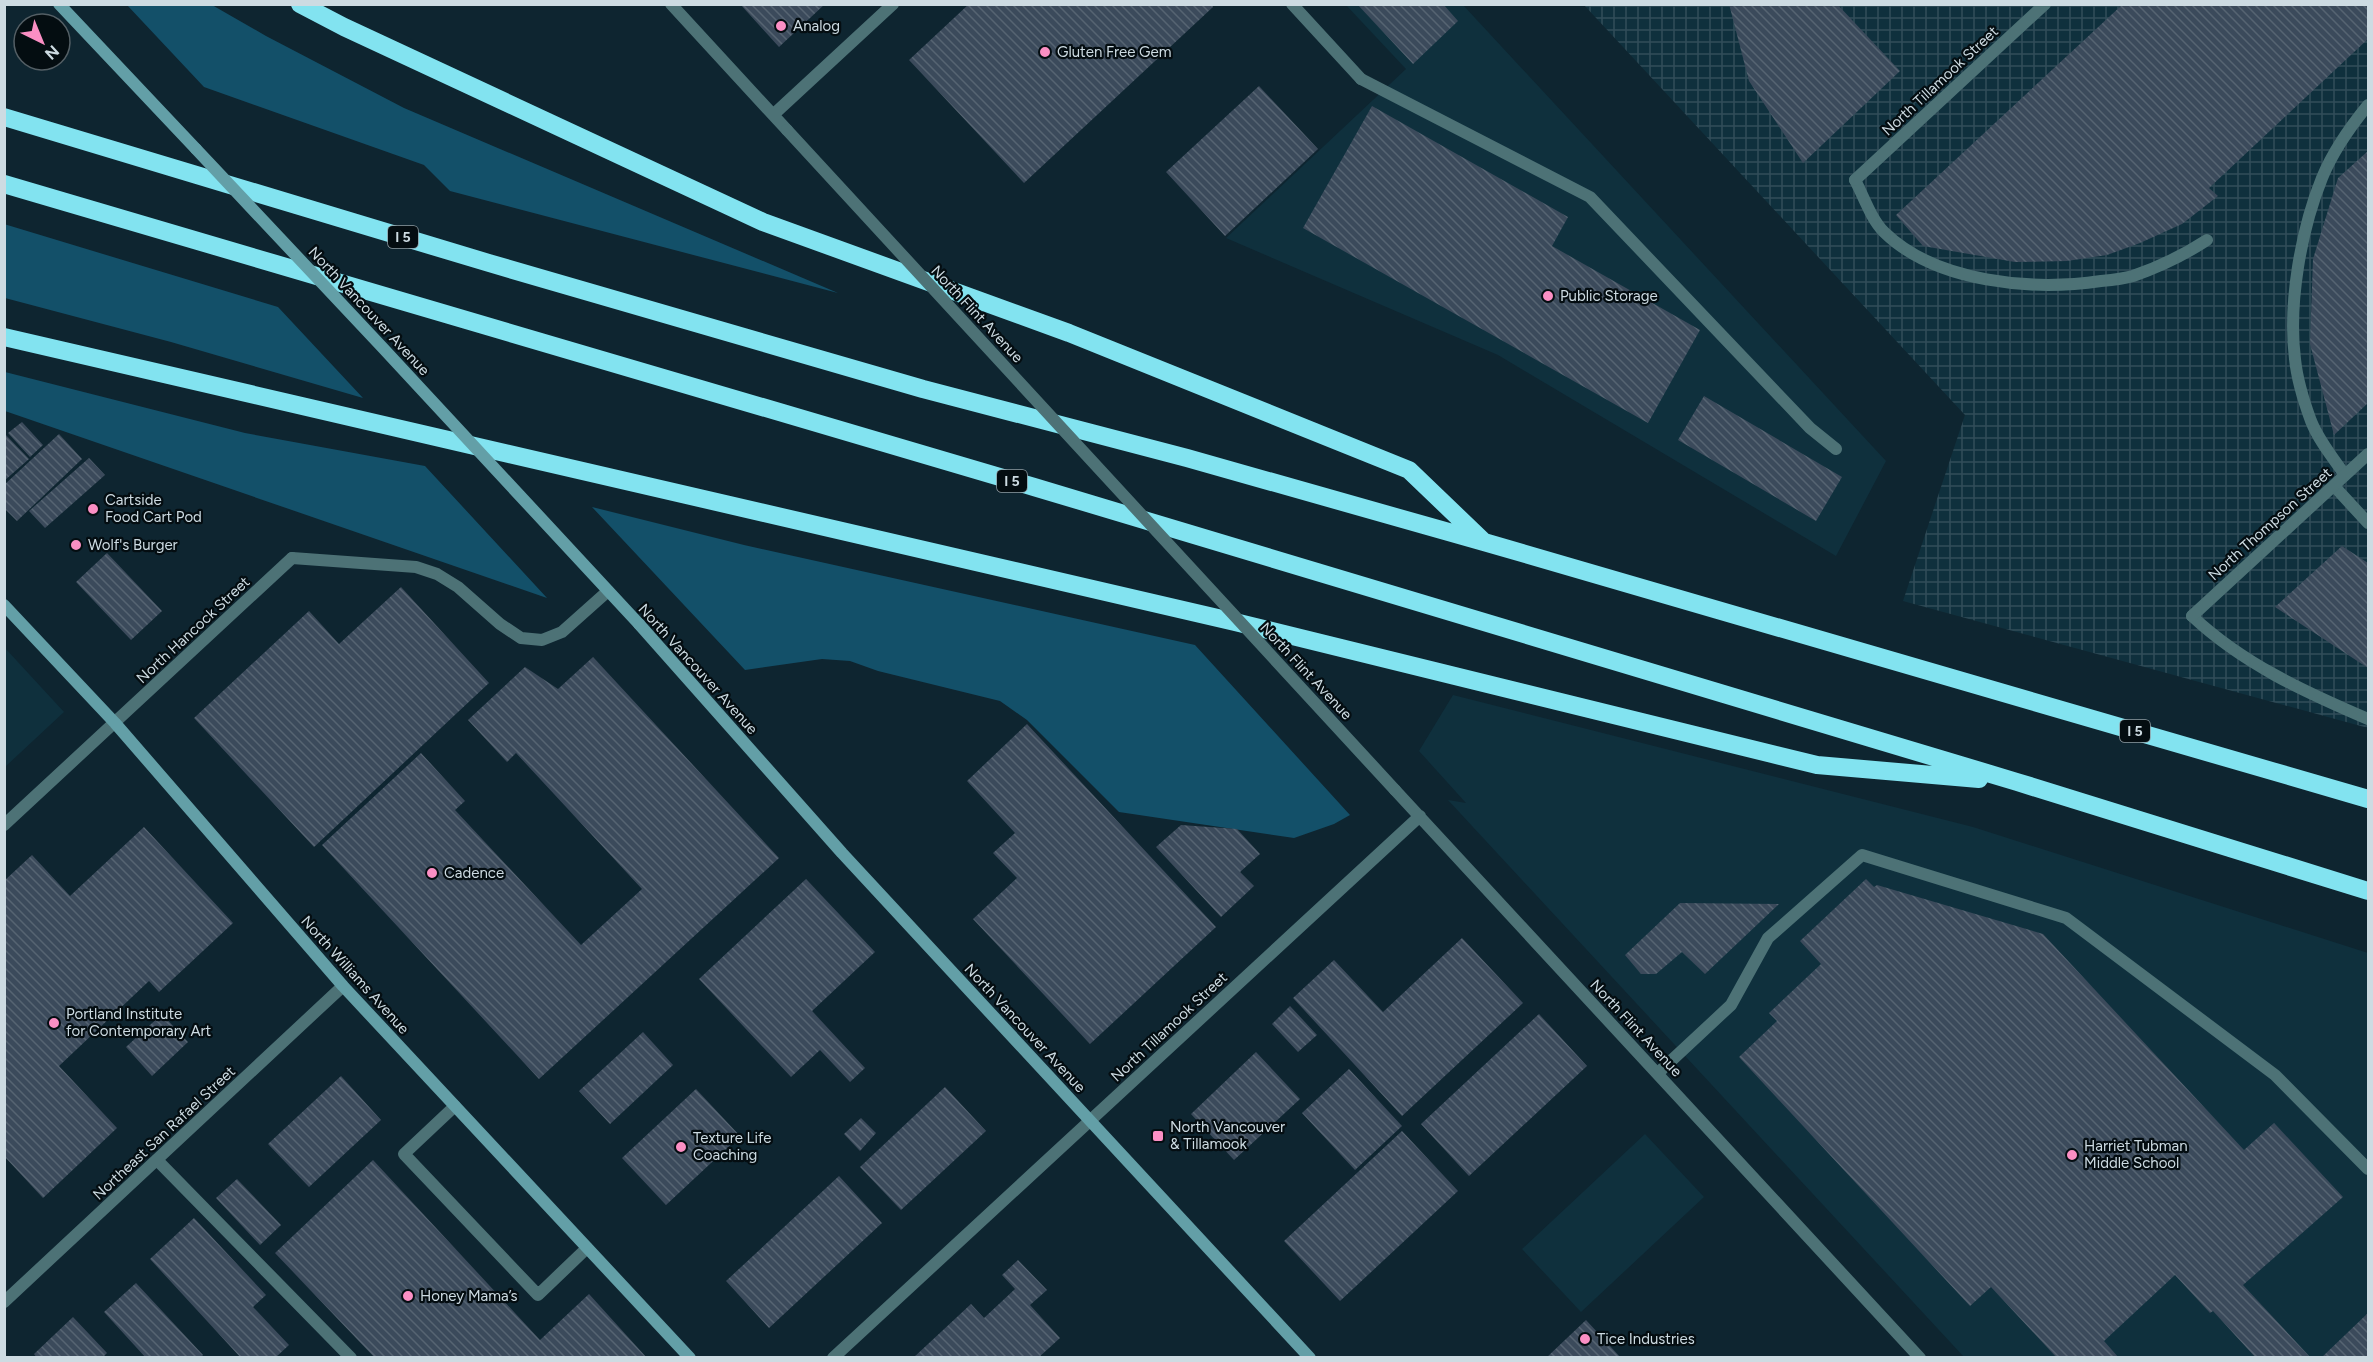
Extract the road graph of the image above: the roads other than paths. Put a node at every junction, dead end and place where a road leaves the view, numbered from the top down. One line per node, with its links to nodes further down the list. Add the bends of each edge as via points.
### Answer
1 (300, 4): 18 (highway, via 763,222 1069,333 1409,470)
2 (671, 4): 8 (street, North Flint Avenue)
3 (893, 4): 8 (street)
4 (1292, 4): 13 (street, via 1360,79 1590,197 1810,428)
5 (2045, 4): 11 (street, North Tillamook Street, via 1855,180 1882,230 1901,246 1942,267 1981,278 2039,286 2076,286 2131,276 2175,259)
6 (62, 7): 19 (main road, North Vancouver Avenue, bridge)
7 (2368, 105): 15 (street, via 2349,128 2322,177 2307,224 2293,322 2295,360 2312,423)
8 (773, 115): 25 (street, North Flint Avenue, bridge)
9 (4, 117): 18 (highway, I 5, via 923,389)
10 (4, 184): 23 (highway, I 5, via 1011,480)
11 (2207, 240)
12 (4, 337): 23 (highway, via 1235,622 1817,765)
13 (1836, 450)
14 (2368, 454): 15 (street, North Thompson Street)
15 (2345, 475): 16 (street, North Thompson Street)
16 (2334, 486): 17 (street); 21 (street, North Thompson Street, via 2192,616 2259,667)
17 (2368, 523)
18 (1484, 542): 24 (highway, I 5)
19 (608, 591): 22 (street, North Hancock Street, via 562,632 542,640 521,638 458,586 437,574 416,567 292,558); 31 (main road, North Vancouver Avenue, bridge, via 842,853)
20 (4, 605): 22 (main road, North Williams Avenue)
21 (2368, 719)
22 (115, 723): 26 (street, North Hancock Street); 28 (main road, North Williams Avenue)
23 (2017, 782): 27 (highway, I 5)
24 (2368, 799)
25 (1420, 816): 29 (street, North Flint Avenue); 31 (street, North Tillamook Street)
26 (4, 825)
27 (2368, 891)
28 (343, 986): 30 (main road, North Williams Avenue); 32 (street, Northeast San Rafael Street)
29 (1658, 1073): 33 (street, via 1731,1005 1768,938 1862,855 2066,918 2275,1076); 40 (street, North Flint Avenue)
30 (455, 1106): 34 (main road, North Williams Avenue); 34 (street, via 404,1154 538,1295)
31 (1090, 1120): 38 (street, North Tillamook Street); 39 (main road, North Vancouver Avenue)
32 (157, 1160): 35 (street, Northeast San Rafael Street); 36 (street)
33 (2368, 1169)
34 (587, 1248): 37 (main road, North Williams Avenue)
35 (4, 1302)
36 (351, 1358)
37 (690, 1358)
38 (833, 1358)
39 (1310, 1358)
40 (1920, 1358)

